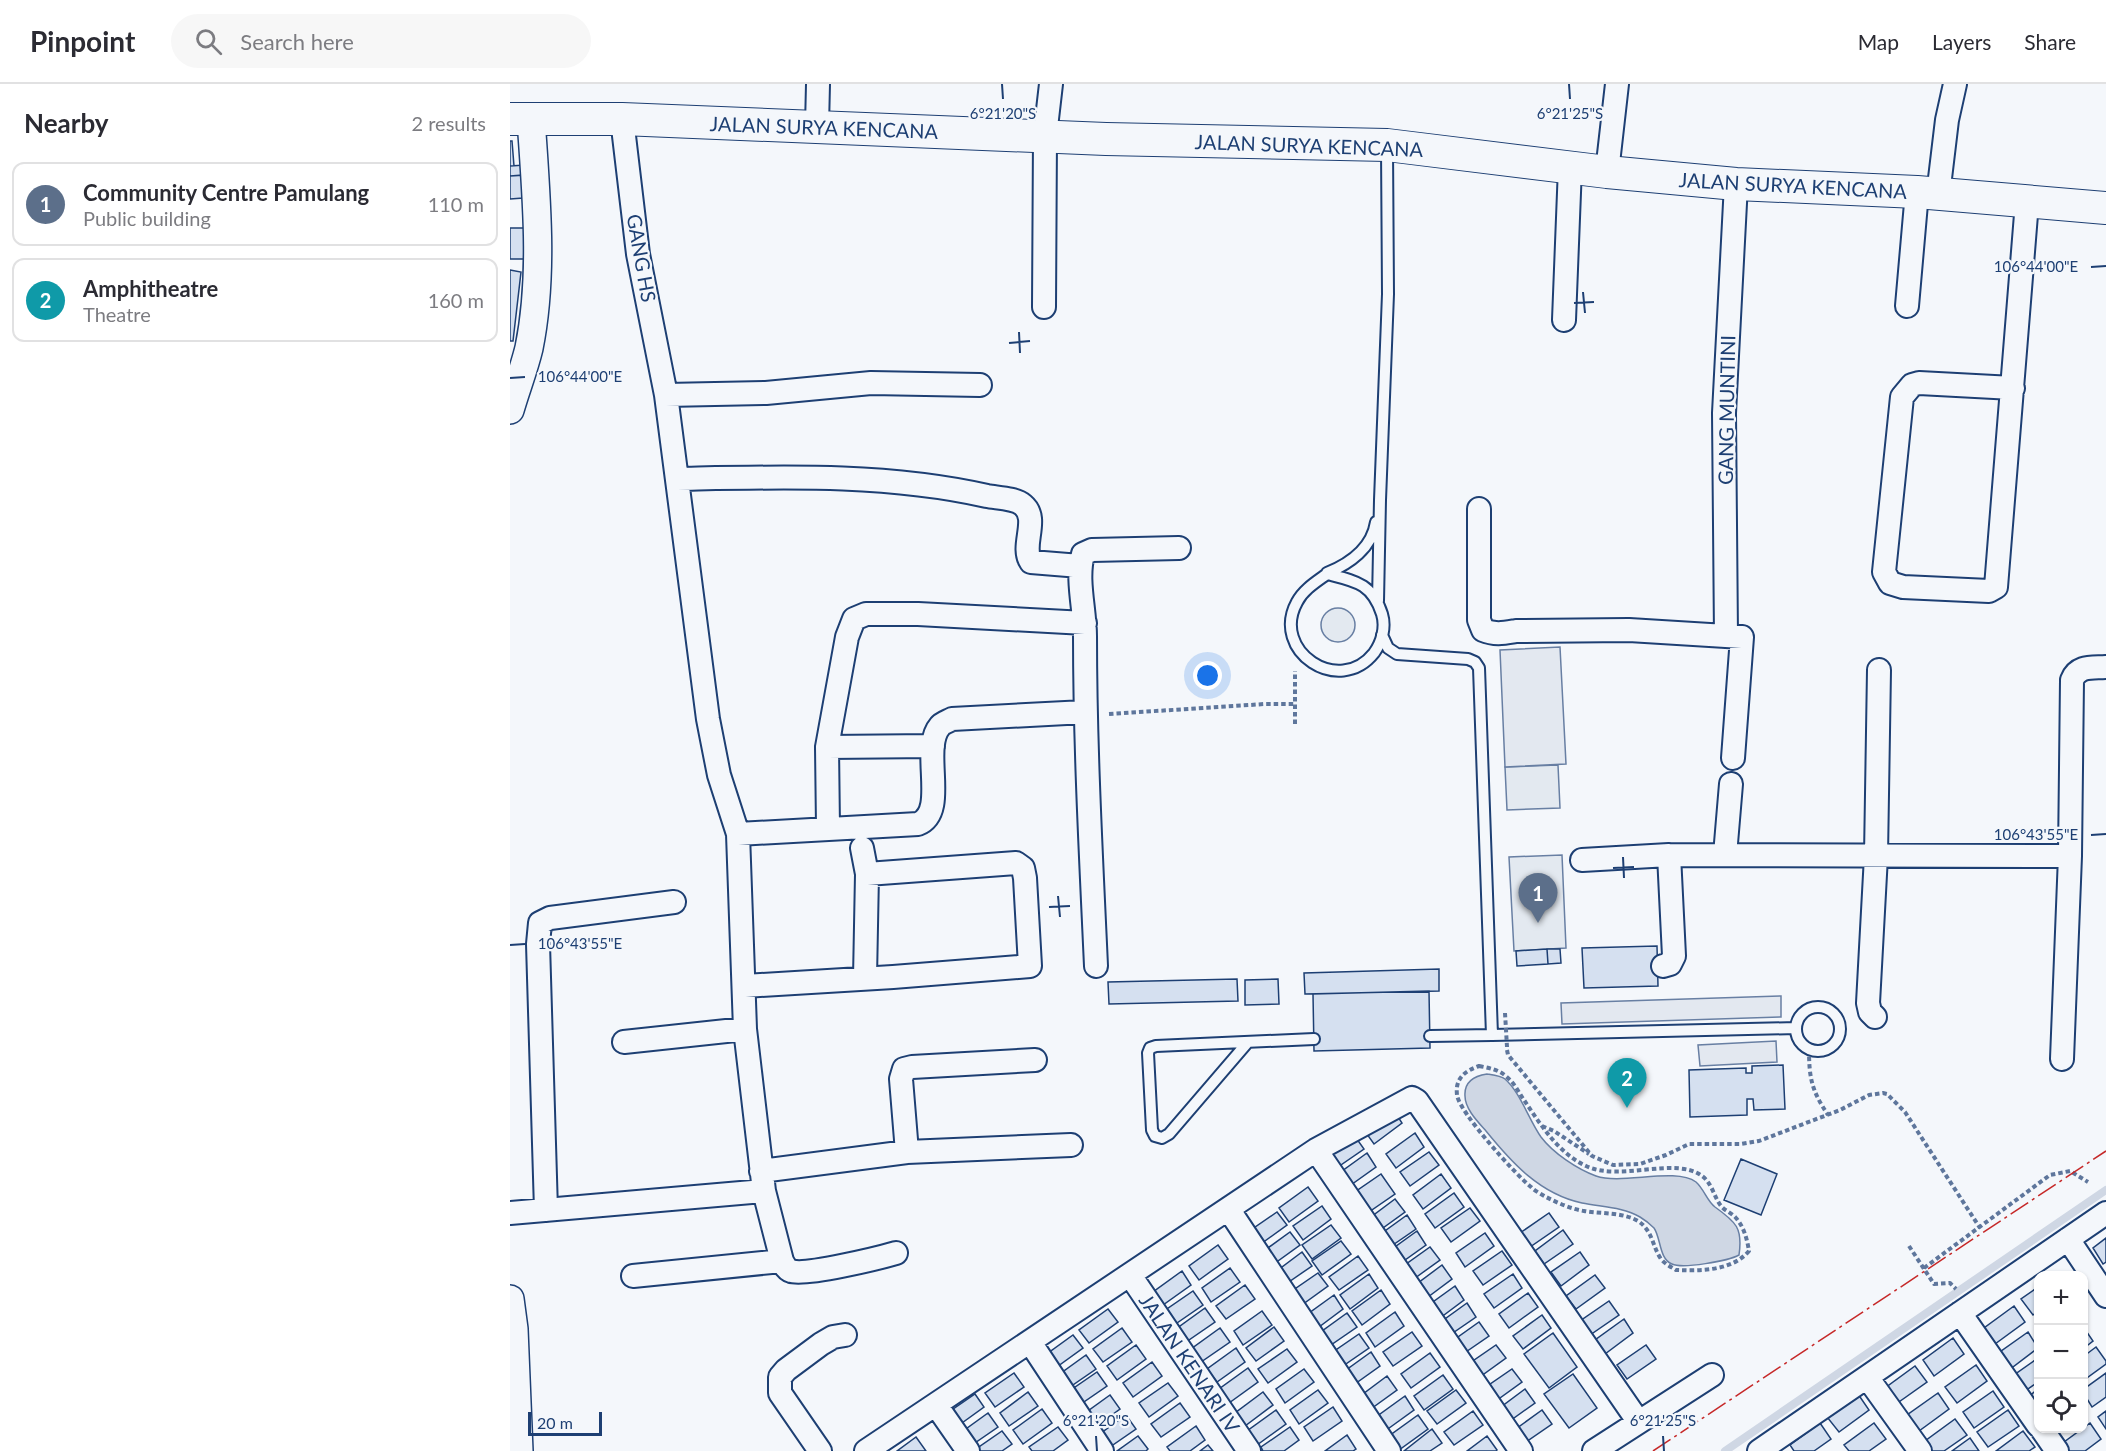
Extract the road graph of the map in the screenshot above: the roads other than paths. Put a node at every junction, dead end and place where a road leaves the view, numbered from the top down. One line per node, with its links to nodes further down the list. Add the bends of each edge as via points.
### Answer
1 (818, 84): 7 (street)
2 (1051, 84): 8 (street)
3 (1617, 84): 11 (street)
4 (1955, 84): 13 (street)
5 (521, 119): 6 (main road, JALAN SURYA KENCANA); 22 (street, via 536,193 537,266 529,348)
6 (622, 119): 7 (main road, JALAN SURYA KENCANA); 21 (street, GANG HS, via 638,254)
7 (817, 126): 8 (main road, JALAN SURYA KENCANA)
8 (1045, 136): 9 (main road, JALAN SURYA KENCANA); 17 (street)
9 (1387, 145): 10 (main road, JALAN SURYA KENCANA); 24 (lane, via 1388,294)
10 (1570, 167): 11 (main road, JALAN SURYA KENCANA); 18 (street)
11 (1607, 172): 12 (main road, JALAN SURYA KENCANA)
12 (1736, 184): 13 (main road, JALAN SURYA KENCANA); 32 (street, GANG MUNTINI, via 1724,413)
13 (1928, 194): 14 (main road, JALAN SURYA KENCANA); 16 (street)
14 (2027, 202): 15 (main road, JALAN SURYA KENCANA); 20 (street)
15 (2106, 208)
16 (1907, 306)
17 (1044, 307)
18 (1564, 320)
19 (980, 386): 21 (street, via 871,383 766,393)
20 (2013, 388): 20 (street, via 1919,383 1902,397 1884,572 1890,583 1903,587 1995,589)
21 (666, 395): 23 (street, GANG HS)
22 (510, 410)
23 (676, 478): 27 (street, via 867,479 936,486 1018,502 1030,521 1031,562); 41 (street, GANG HS, via 708,719 719,775)
24 (1380, 500): 28 (lane, via 1376,527 1368,543 1342,567); 29 (lane)
25 (1479, 509): 32 (street, via 1479,620 1483,630 1491,634 1629,630)
26 (1179, 548): 27 (street, via 1092,550 1083,554)
27 (1080, 566): 30 (street)
28 (1327, 574): 29 (lane, via 1366,587); 31 (lane, via 1305,591 1292,613 1293,640 1299,651 1320,668 1347,670 1370,658)
29 (1378, 601): 31 (lane, via 1384,621)
30 (1085, 623): 35 (street); 37 (street, via 918,614 860,616 854,619 847,637)
31 (1382, 635): 57 (lane, via 1388,648 1397,654 1468,659 1479,668)
32 (1726, 636): 38 (street, via 1743,639)
33 (2106, 667): 46 (street, via 2080,669 2072,680)
34 (1879, 670): 45 (street)
35 (1085, 712): 36 (street, via 952,719 940,726); 50 (street)
36 (933, 746): 37 (street); 40 (street, via 933,802 923,822)
37 (827, 747): 40 (street)
38 (1733, 758)
39 (1731, 784): 44 (street)
40 (828, 828): 41 (street)
41 (738, 834): 53 (street, GANG HS)
42 (862, 848): 48 (street)
43 (1669, 855): 44 (street); 47 (street); 51 (street, via 1674,956 1670,964)
44 (1725, 855): 45 (street)
45 (1876, 856): 46 (street); 54 (street, via 1868,1003)
46 (2070, 856): 62 (street)
47 (1582, 860)
48 (867, 874): 52 (street); 52 (street, via 1016,863 1023,868 1025,878 1030,966)
49 (674, 902): 68 (street, via 550,918 540,923)
50 (1096, 966)
51 (1663, 966)
52 (865, 978): 53 (street)
53 (745, 986): 56 (street, GANG HS)
54 (1875, 1017)
55 (1796, 1028): 55 (lane, via 1802,1044 1817,1051 1833,1045 1840,1029 1834,1013 1818,1007 1803,1013); 57 (lane)
56 (745, 1029): 60 (street); 67 (street, GANG HS)
57 (1492, 1035): 58 (lane)
58 (1430, 1036)
59 (1314, 1039): 61 (lane)
60 (624, 1042)
61 (1248, 1042): 61 (lane, via 1169,1134 1155,1136 1150,1048)
62 (2062, 1059)
63 (1035, 1060): 66 (street, via 904,1069 901,1078)
64 (1071, 1146): 66 (street)
65 (1316, 1150): 69 (street); 87 (street, via 1406,1100 1415,1099); 97 (street)
66 (907, 1152): 67 (street)
67 (763, 1181): 68 (street); 74 (street, GANG HS)
68 (546, 1210): 70 (street)
69 (1229, 1210): 75 (street); 96 (street)
70 (510, 1213)
71 (2106, 1214): 72 (street)
72 (2068, 1239): 77 (street); 79 (street)
73 (896, 1253): 74 (street, via 796,1272)
74 (782, 1261): 76 (street)
75 (1130, 1275): 81 (street); 95 (street, JALAN KENARI IV)
76 (633, 1276)
77 (2106, 1296)
78 (510, 1299): 82 (street)
79 (1960, 1313): 84 (street); 86 (street)
80 (845, 1335): 91 (street, via 821,1344 780,1377 780,1393)
81 (1030, 1342): 85 (street); 94 (street)
82 (513, 1372): 90 (street)
83 (1712, 1375): 87 (street)
84 (1867, 1377): 89 (street); 99 (street)
85 (936, 1405): 92 (street); 93 (street)
86 (2034, 1418)
87 (1638, 1421): 98 (street)
88 (2044, 1433): 100 (street)
89 (1770, 1448)
90 (519, 1451)
91 (820, 1451)
92 (866, 1451)
93 (968, 1451)
94 (1102, 1451)
95 (1249, 1451)
96 (1389, 1451)
97 (1521, 1451)
98 (1594, 1451)
99 (1920, 1451)
100 (2057, 1451)

